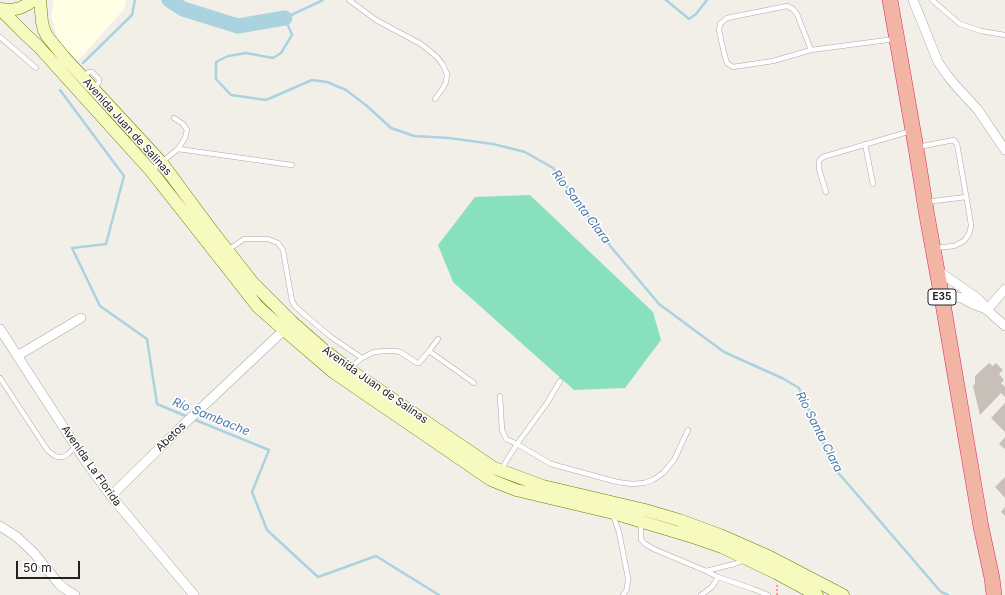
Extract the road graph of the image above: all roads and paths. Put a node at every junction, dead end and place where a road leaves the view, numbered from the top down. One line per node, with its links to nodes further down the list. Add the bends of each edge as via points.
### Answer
1 (33, 0): 7 (main road, via 20,8)
2 (40, 0): 20 (main road, Avenida Juan de Salinas, via 44,30 64,58)
3 (349, 0): 13 (lane, via 376,20 421,44 437,57 447,74 446,82)
4 (890, 0): 10 (highway, E35)
5 (913, 0): 19 (street, via 938,62 978,110)
6 (932, 0): 8 (lane, via 960,24)
7 (1, 9): 22 (main road, Avenida Juan de Salinas, via 38,46)
8 (1005, 35)
9 (0, 37): 12 (lane)
10 (896, 39): 11 (lane); 15 (highway, E35)
11 (811, 50): 11 (lane, via 797,14 794,9 787,6 727,18 720,24 719,30 727,63 733,67 773,61)
12 (36, 68)
13 (435, 99)
14 (174, 118): 18 (lane, via 187,130)
15 (913, 131): 16 (lane); 17 (highway, E35)
16 (865, 144): 23 (lane); 24 (lane, via 823,156 819,162 819,169)
17 (916, 147): 25 (lane, via 954,140 957,144); 26 (highway, E35)
18 (178, 149): 20 (lane); 21 (lane)
19 (1005, 150)
20 (162, 163): 22 (lane); 28 (main road, Avenida Juan de Salinas)
21 (292, 166)
22 (151, 171): 36 (main road, Avenida Juan de Salinas, via 258,307)
23 (873, 184)
24 (826, 192)
25 (966, 196): 26 (lane); 27 (lane, via 971,226 967,238 954,246)
26 (924, 203): 27 (highway, E35)
27 (933, 248): 29 (highway, E35)
28 (227, 250): 40 (lane, via 244,239 268,239 278,243 283,250 292,301 331,337); 41 (main road, Avenida Juan de Salinas, via 253,283)
29 (937, 270): 31 (highway, E35); 32 (street, via 977,298)
30 (1005, 290): 32 (street)
31 (942, 298): 32 (street, via 962,298); 64 (highway, E35)
32 (987, 310): 34 (street)
33 (81, 318): 39 (street)
34 (1005, 326)
35 (0, 329): 39 (street, Avenida La Florida)
36 (284, 330): 41 (main road, Avenida Juan de Salinas, via 333,372); 50 (street, Abetos)
37 (438, 339): 38 (lane)
38 (429, 351): 40 (lane, via 419,363 400,352 386,350); 44 (lane)
39 (17, 356): 48 (street, Avenida La Florida)
40 (362, 358): 41 (lane)
41 (347, 374): 49 (main road, Avenida Juan de Salinas); 51 (main road, Avenida Juan de Salinas, via 491,480 516,490)
42 (0, 378): 48 (lane, via 48,451 62,457)
43 (560, 381): 47 (lane)
44 (474, 383)
45 (500, 396): 47 (lane, via 502,430 506,439)
46 (688, 430): 47 (lane, via 674,460 663,473 653,480 632,484 551,464)
47 (517, 444): 49 (lane)
48 (76, 446): 50 (street, Avenida La Florida)
49 (502, 472): 52 (main road, Avenida Juan de Salinas)
50 (111, 496): 58 (street, Avenida La Florida)
51 (613, 513): 52 (main road, Avenida Juan de Salinas); 59 (lane, via 628,578)
52 (643, 516): 54 (main road, Avenida Juan de Salinas); 55 (lane, via 642,539 645,544); 63 (main road, Avenida Juan de Salinas, via 679,520 720,535 770,557)
53 (0, 526): 57 (street, via 17,537 34,553 59,584)
54 (746, 559): 55 (lane); 62 (main road, Avenida Juan de Salinas)
55 (706, 571): 56 (lane)
56 (718, 577): 60 (lane, via 712,587); 61 (lane)
57 (75, 595)
58 (194, 595)
59 (624, 595)
60 (701, 595)
61 (768, 595)
62 (817, 595)
63 (843, 595)
64 (994, 595)

